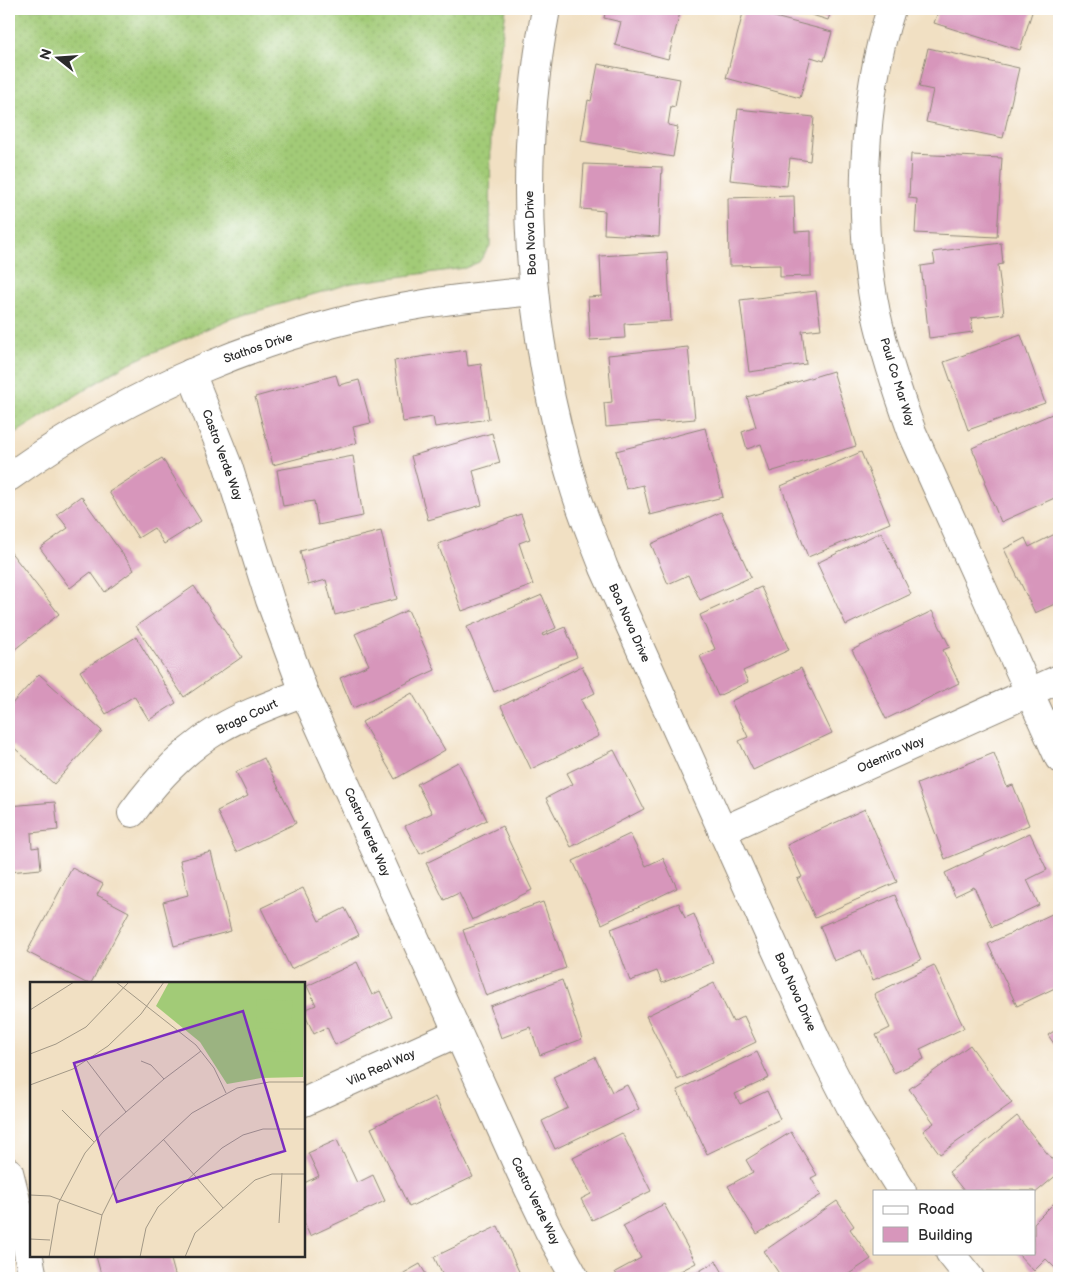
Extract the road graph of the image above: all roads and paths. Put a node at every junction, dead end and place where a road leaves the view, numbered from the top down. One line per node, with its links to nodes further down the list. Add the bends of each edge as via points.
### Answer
1 (546, 9): 3 (street, Boa Nova Drive, via 531,115 528,203)
2 (891, 9): 8 (street, Paul Co Mar Way, via 870,112 865,187 869,263 876,312 895,386 912,432)
3 (533, 291): 4 (street, Stathos Drive, via 424,304 334,323 248,350); 11 (street, Boa Nova Drive, via 540,348 574,487 604,568)
4 (191, 373): 5 (street, Stathos Drive, via 86,426); 7 (street, Castro Verde Way, via 228,466 270,600)
5 (9, 477)
6 (1059, 679): 8 (street, Odemira Way)
7 (304, 692): 10 (street, Braga Court, via 219,729 182,755 150,788); 12 (street, Castro Verde Way)
8 (1030, 692): 9 (street, Paul Co Mar Way); 11 (street, Odemira Way)
9 (1059, 758)
10 (132, 813)
11 (722, 831): 15 (street, Boa Nova Drive, via 818,1041 859,1123)
12 (457, 1033): 13 (street, Vila Real Way); 18 (street, Castro Verde Way, via 549,1232)
13 (305, 1102)
14 (18, 1185): 17 (street)
15 (901, 1190)
16 (951, 1254): 19 (street)
17 (33, 1278)
18 (575, 1278)
19 (970, 1278)

